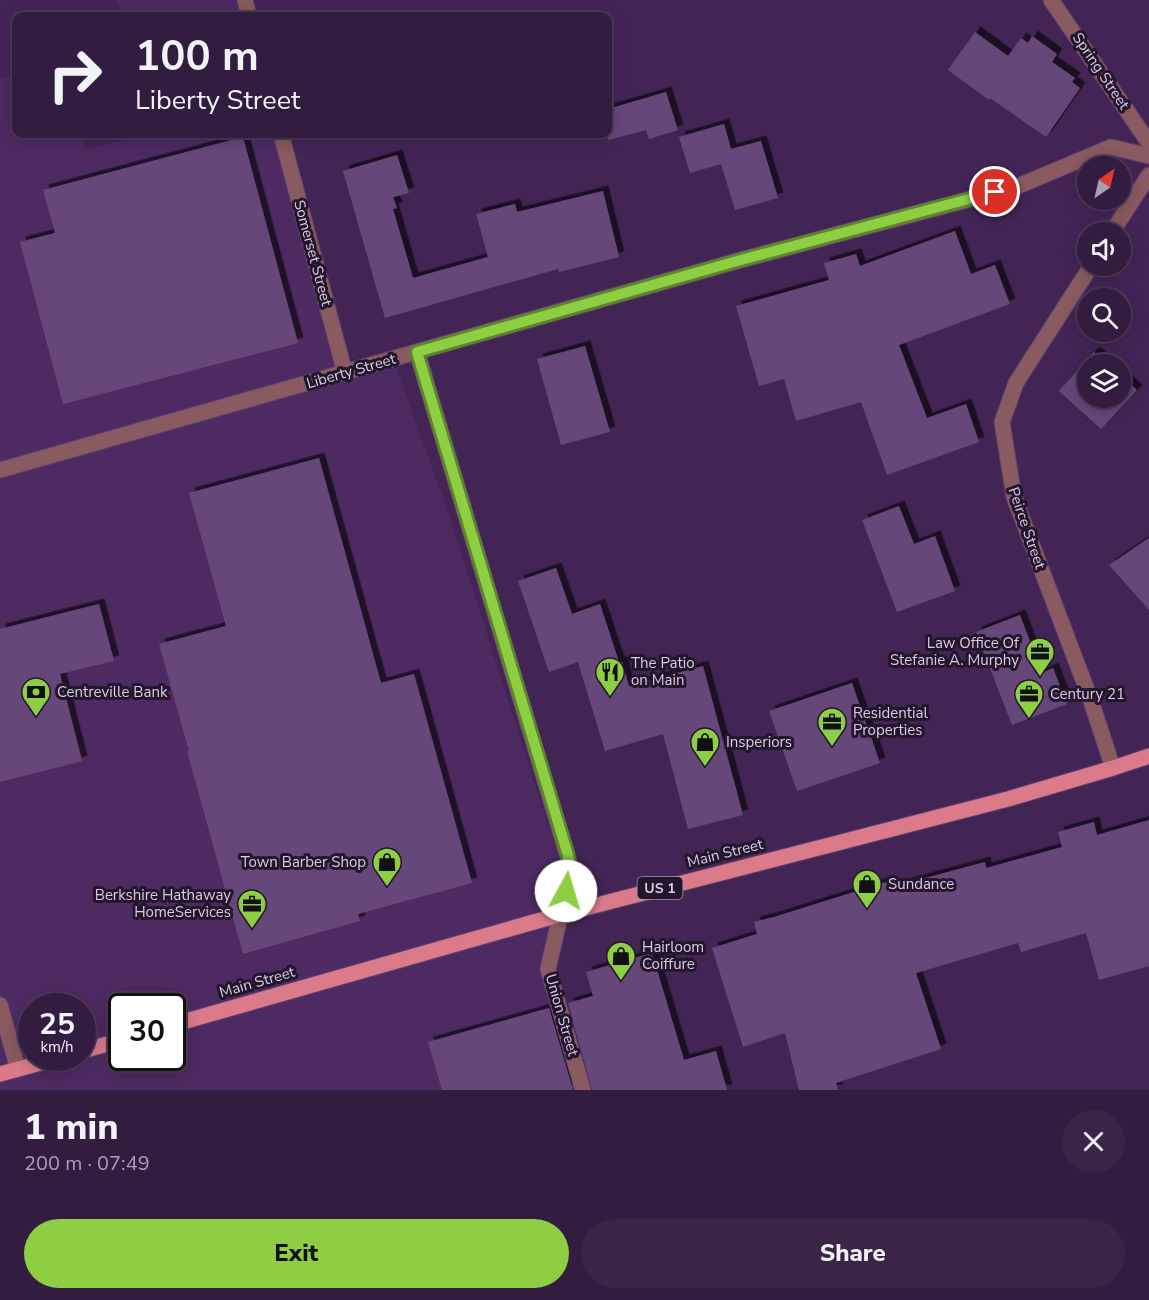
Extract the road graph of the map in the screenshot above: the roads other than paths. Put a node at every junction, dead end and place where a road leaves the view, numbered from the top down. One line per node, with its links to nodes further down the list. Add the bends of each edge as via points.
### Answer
1 (1052, 0): 3 (street, Spring Street)
2 (282, 138): 9 (street, Somerset Street)
3 (1149, 143)
4 (1149, 156): 8 (street, Liberty Street, via 1111,147 1016,187)
5 (1149, 175): 6 (street)
6 (1118, 222)
7 (1085, 276): 12 (street, Peirce Street, via 1016,383 1002,423 1014,497)
8 (417, 352): 9 (street, Liberty Street); 13 (street, Union Street, via 571,868)
9 (345, 373): 10 (street, Liberty Street)
10 (0, 470)
11 (1149, 756): 12 (main road, Main Street / US 1)
12 (1113, 768): 13 (main road, Main Street / US 1, via 1008,799)
13 (562, 914): 15 (main road, Main Street / US 1); 18 (street, Union Street, via 549,969)
14 (0, 1005): 16 (street)
15 (186, 1021)
16 (18, 1069): 17 (main road)
17 (0, 1074)
18 (584, 1090)

